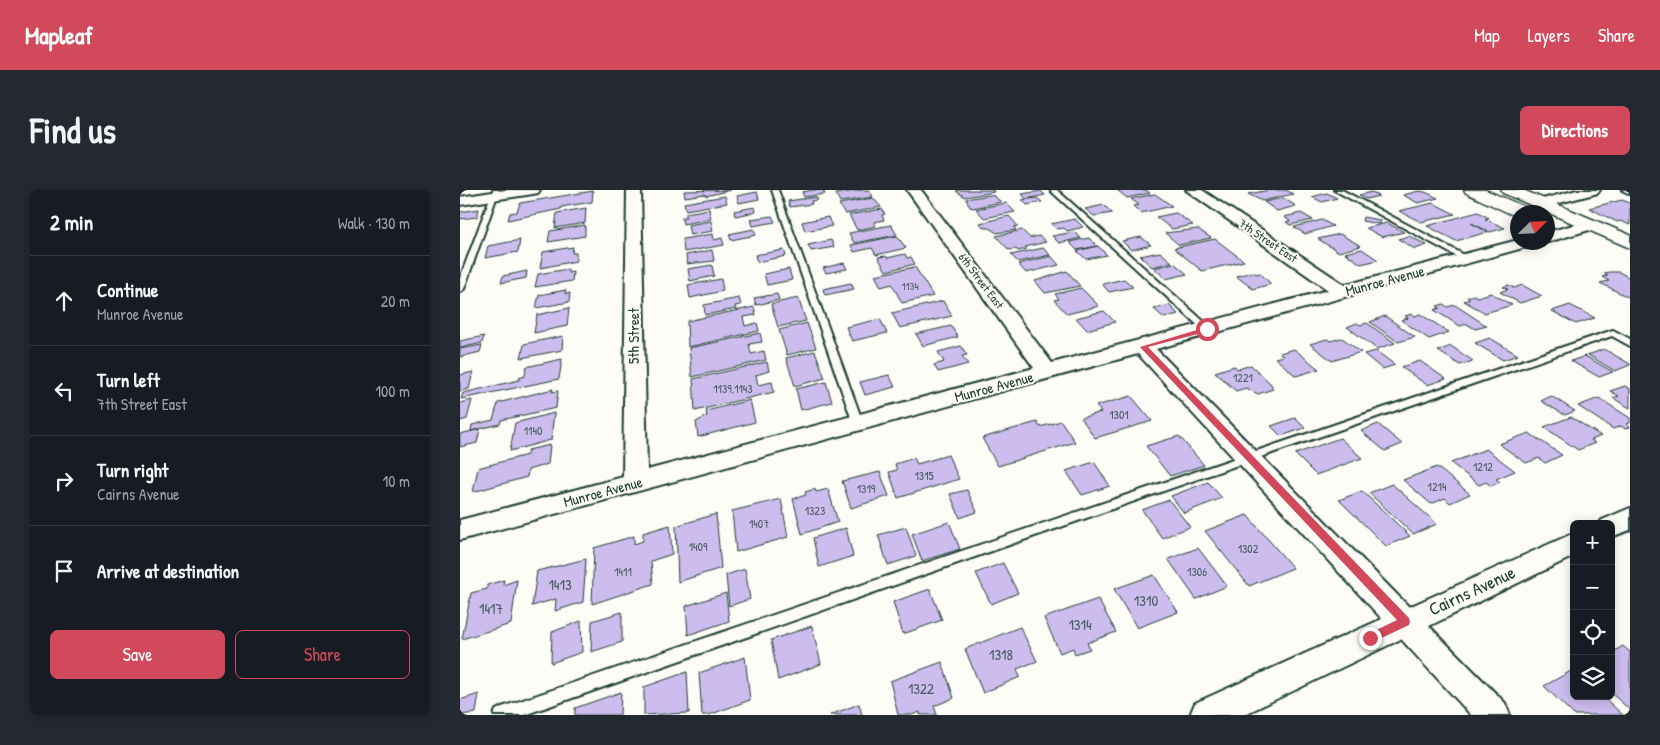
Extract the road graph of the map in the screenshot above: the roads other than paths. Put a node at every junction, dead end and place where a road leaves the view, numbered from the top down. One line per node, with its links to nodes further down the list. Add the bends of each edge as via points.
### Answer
1 (533, 190): 13 (street)
2 (634, 190): 32 (street, 5th Street)
3 (774, 190): 30 (lane)
4 (914, 190): 29 (street, 6th Street East)
5 (1054, 190): 26 (lane)
6 (1194, 190): 25 (street, 7th Street East)
7 (1337, 190): 23 (lane)
8 (1472, 190): 16 (main road)
9 (1509, 190): 15 (main road)
10 (1593, 190): 15 (street)
11 (1625, 190): 12 (lane)
12 (1630, 192)
13 (495, 193): 14 (street); 24 (lane)
14 (460, 200)
15 (1540, 204): 17 (main road)
16 (1510, 207)
17 (1591, 225): 18 (street); 20 (main road)
18 (1555, 231)
19 (1555, 232): 22 (main road)
20 (1630, 242)
21 (1510, 247): 23 (street, Munroe Avenue)
22 (1606, 251)
23 (1468, 259): 25 (street, Munroe Avenue)
24 (460, 289)
25 (1343, 292): 26 (street, Munroe Avenue)
26 (1207, 329): 28 (street, Munroe Avenue)
27 (1630, 342): 31 (lane, via 1613,333)
28 (1143, 347): 29 (street, Munroe Avenue); 31 (street)
29 (1048, 372): 30 (street, Munroe Avenue)
30 (858, 424): 32 (street, Munroe Avenue)
31 (1248, 457): 37 (street); 38 (lane)
32 (635, 483): 35 (street, Munroe Avenue)
33 (1630, 518): 34 (street)
34 (1615, 525)
35 (460, 530)
36 (1570, 546): 37 (street, Cairns Avenue)
37 (1405, 622): 39 (street, Cairns Avenue); 40 (street)
38 (502, 715)
39 (1207, 715)
40 (1493, 715)

